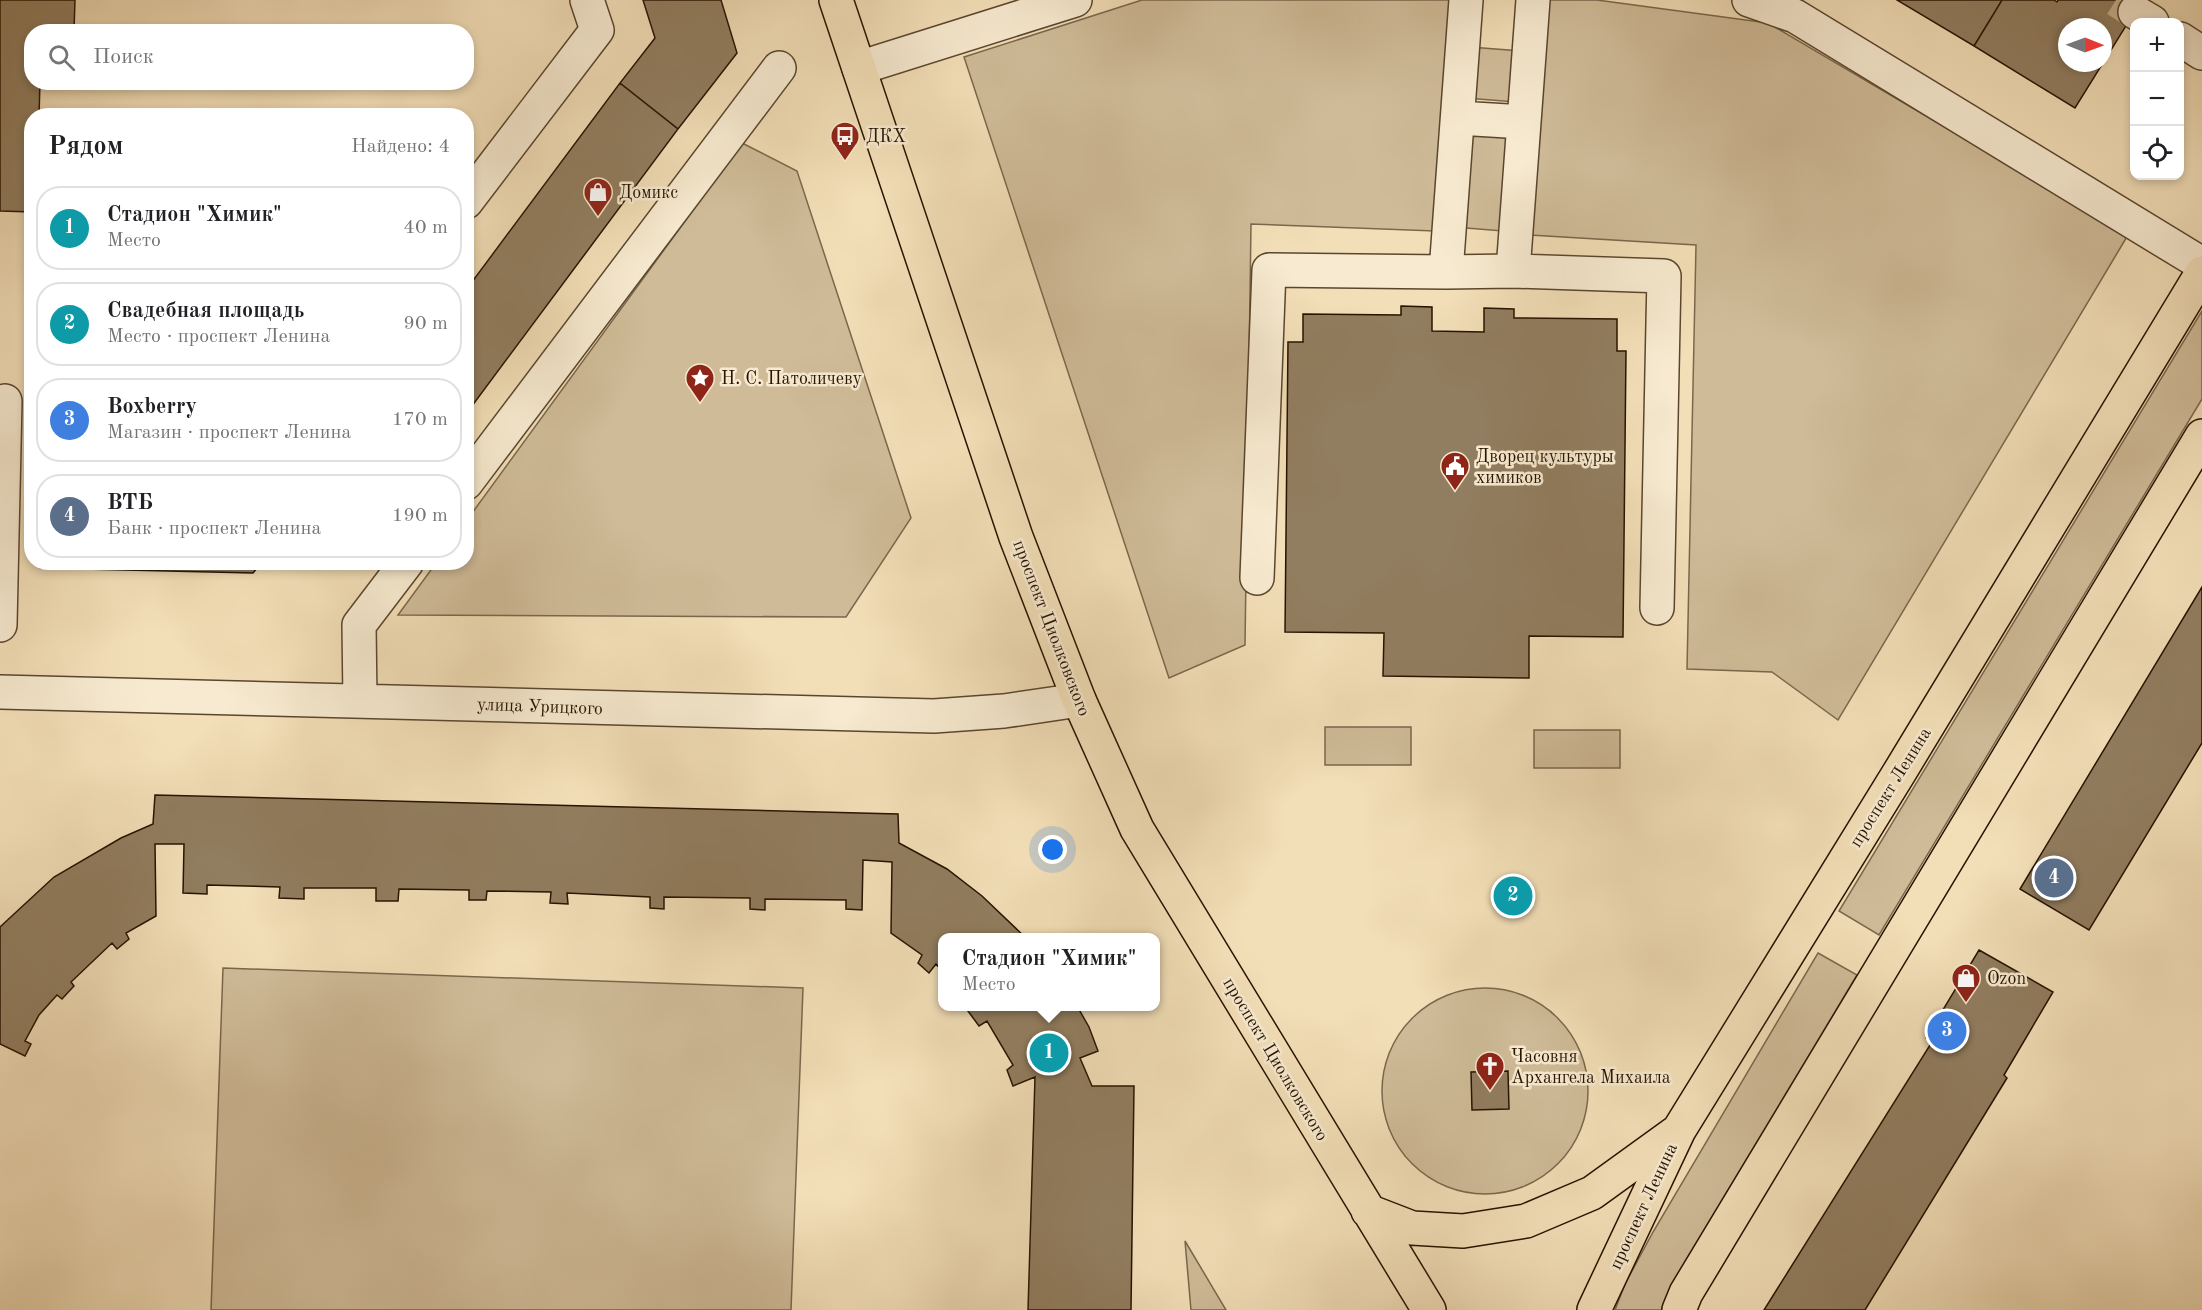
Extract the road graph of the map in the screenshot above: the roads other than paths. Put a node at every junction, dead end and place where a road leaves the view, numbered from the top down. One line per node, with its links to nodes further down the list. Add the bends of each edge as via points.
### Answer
1 (587, 0): 13 (street, via 597,30)
2 (836, 0): 10 (main road, проспект Циолковского)
3 (1075, 0): 10 (street)
4 (1466, 0): 11 (street)
5 (1533, 0): 12 (street)
6 (1749, 0): 14 (street, via 1795,16)
7 (2184, 41): 8 (street)
8 (2202, 52)
9 (779, 68): 20 (street)
10 (859, 68): 26 (main road, проспект Циолковского, via 1016,537)
11 (1458, 118): 12 (street); 16 (street)
12 (1524, 122): 15 (street)
13 (474, 191)
14 (2202, 264)
15 (1513, 271): 16 (street); 23 (street, via 1664,276)
16 (1446, 272): 22 (street, via 1269,270)
17 (2202, 273): 28 (main road, проспект Ленина)
18 (12, 401): 24 (street)
19 (2202, 436): 32 (main road)
20 (474, 472)
21 (401, 570): 27 (street, via 359,625)
22 (1257, 578)
23 (1657, 608)
24 (0, 625)
25 (0, 692): 27 (street, улица Урицкого)
26 (1079, 700): 27 (street, улица Урицкого, via 934,716); 29 (main road, проспект Циолковского, via 1137,829)
27 (360, 701)
28 (1679, 1130): 29 (main road, via 1592,1193 1526,1221 1463,1231 1412,1228); 31 (main road, проспект Ленина)
29 (1368, 1211): 30 (main road, проспект Циолковского)
30 (1429, 1310)
31 (1594, 1310)
32 (1678, 1310)

